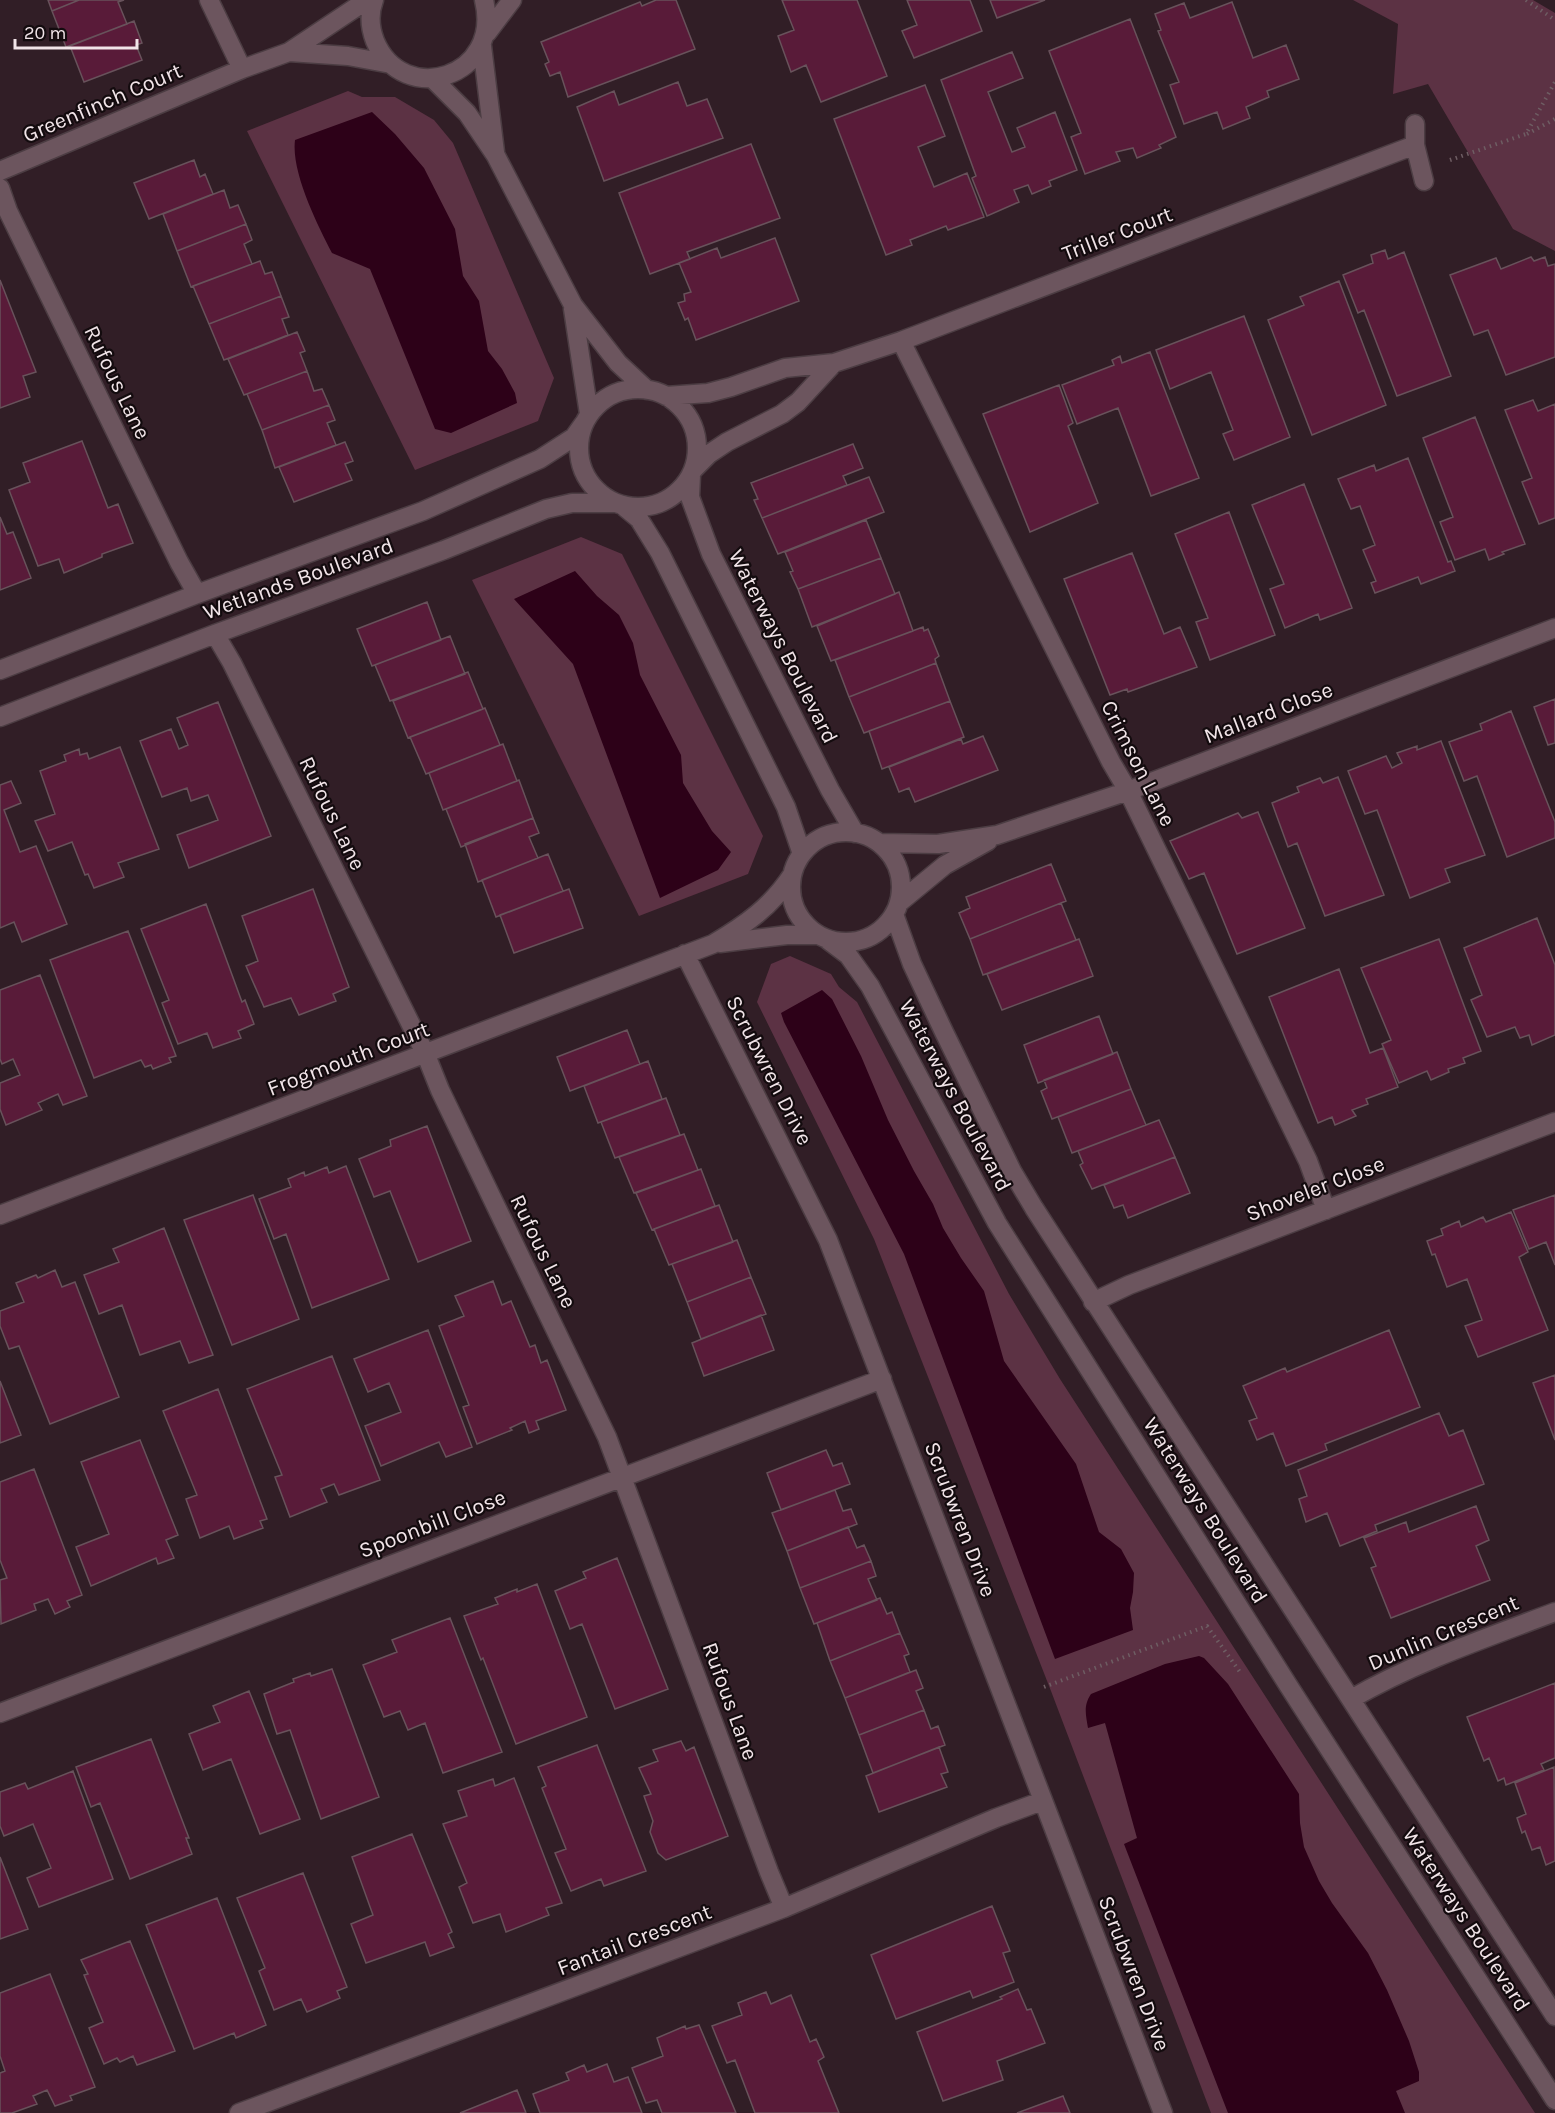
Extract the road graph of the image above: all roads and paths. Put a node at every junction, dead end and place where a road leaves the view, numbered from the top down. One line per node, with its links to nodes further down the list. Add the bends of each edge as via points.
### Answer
1 (209, 0): 11 (street)
2 (367, 0): 9 (street, Greenfinch Court)
3 (374, 0): 10 (street, via 372,34 379,51)
4 (484, 0): 8 (street, via 488,15)
5 (512, 0): 8 (street)
6 (1526, 0): 7 (path)
7 (1555, 20)
8 (484, 40): 12 (street, via 473,59 461,69); 18 (street)
9 (289, 52): 10 (street, Greenfinch Court); 11 (street, Greenfinch Court)
10 (391, 64): 12 (street, Greenfinch Court, via 410,75)
11 (242, 69): 19 (street, Greenfinch Court)
12 (432, 78): 18 (street, via 467,113)
13 (1555, 82): 16 (path)
14 (1555, 119): 16 (path)
15 (1415, 124): 17 (street)
16 (1526, 134): 20 (path)
17 (1415, 145): 20 (street); 23 (street, Triller Court)
18 (496, 156): 22 (street)
19 (0, 171)
20 (1422, 176)
21 (0, 188): 30 (street, Rufous Lane)
22 (573, 305): 25 (street, via 618,363); 27 (street)
23 (901, 341): 24 (street, Triller Court); 35 (street, Crimson Lane)
24 (834, 363): 26 (street, Triller Court, via 785,368 708,393); 28 (street, Triller Court, via 798,402 727,442)
25 (647, 390): 26 (street); 27 (street, via 616,393 602,401)
26 (666, 396): 28 (street, via 683,409 693,426 697,448)
27 (587, 419): 29 (street, via 579,448 584,472 599,493); 30 (street, Wetlands Boulevard, via 574,437 540,459 423,511)
28 (692, 472): 29 (street, via 680,491 662,503 641,507); 36 (street, Waterways Boulevard, via 690,497 711,554)
29 (619, 504): 32 (street, Wetlands Boulevard, via 572,503 546,509); 39 (street, via 639,519 660,553 786,807)
30 (197, 594): 33 (street, Wetlands Boulevard)
31 (1555, 628): 35 (street, Mallard Close)
32 (215, 634): 34 (street, Wetlands Boulevard); 45 (street, Rufous Lane)
33 (0, 670)
34 (0, 717)
35 (1128, 791): 37 (street, Mallard Close); 47 (street, Crimson Lane, via 1308,1161)
36 (855, 833): 38 (street); 39 (street, via 825,836)
37 (997, 835): 38 (street, Mallard Close, via 938,844); 41 (street, Mallard Close, via 945,865)
38 (879, 843): 41 (street, via 898,869 901,885)
39 (801, 854): 40 (street)
40 (792, 875): 42 (street, via 793,903 803,921); 43 (street, Frogmouth Court, via 746,925)
41 (897, 908): 42 (street, via 885,927 866,939 843,943); 49 (street, Waterways Boulevard, via 912,964 1012,1171)
42 (823, 937): 43 (street, Frogmouth Court, via 787,935); 60 (street, Waterways Boulevard, via 848,955 870,986 997,1224)
43 (713, 944): 44 (street, Frogmouth Court)
44 (685, 954): 45 (street, Frogmouth Court); 50 (street, Scrubwren Drive, via 828,1240)
45 (426, 1054): 48 (street, Frogmouth Court); 51 (street, Rufous Lane, via 607,1437)
46 (1555, 1122): 47 (street, Shoveler Close)
47 (1326, 1210): 49 (street, Shoveler Close)
48 (0, 1215)
49 (1094, 1302): 55 (street, Waterways Boulevard)
50 (882, 1379): 51 (street, Spoonbill Close); 57 (street, Scrubwren Drive)
51 (622, 1477): 56 (street, Spoonbill Close); 58 (street, Rufous Lane)
52 (1555, 1612): 55 (street, Dunlin Crescent, via 1440,1656)
53 (1202, 1628): 54 (path)
54 (1044, 1687)
55 (1351, 1699): 59 (street, Waterways Boulevard)
56 (0, 1713)
57 (1042, 1801): 58 (street, Fantail Crescent); 62 (street, Scrubwren Drive)
58 (784, 1908): 61 (street, Fantail Crescent)
59 (1555, 2016)
60 (1555, 2100)
61 (239, 2113)
62 (1163, 2113)

